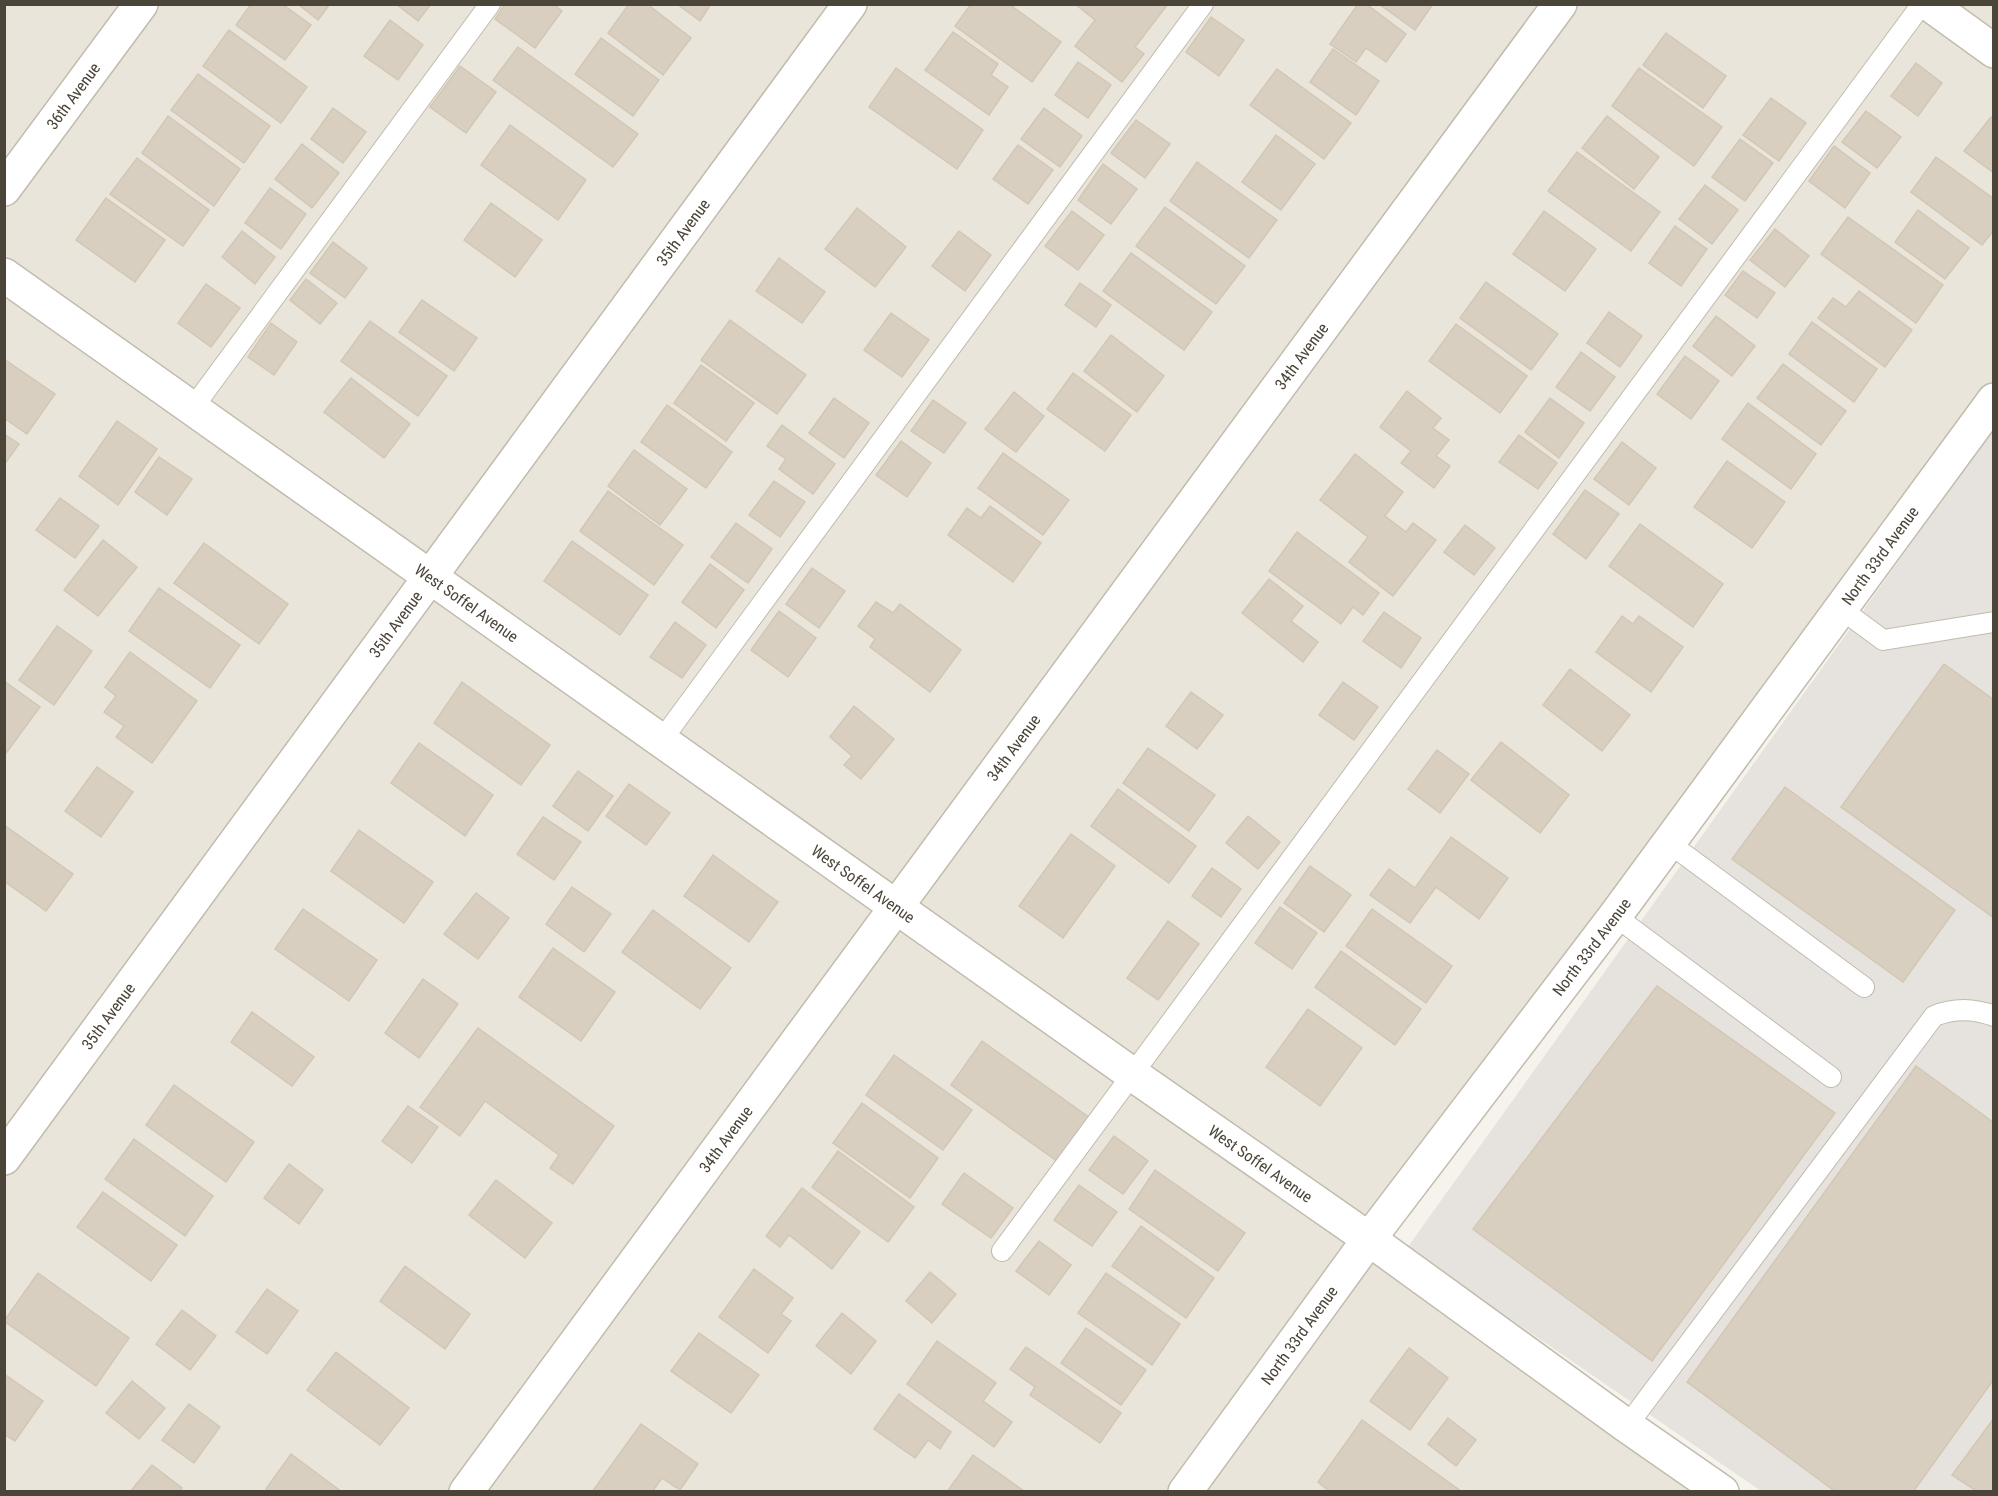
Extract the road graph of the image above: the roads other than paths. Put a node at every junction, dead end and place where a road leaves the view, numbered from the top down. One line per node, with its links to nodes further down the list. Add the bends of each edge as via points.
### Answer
1 (141, 4): 9 (street, 36th Avenue)
2 (490, 4): 12 (lane)
3 (850, 4): 13 (street, 35th Avenue)
4 (1203, 4): 16 (lane)
5 (1560, 4): 18 (street, 34th Avenue)
6 (1922, 4): 22 (lane)
7 (1929, 4): 8 (street)
8 (1994, 51)
9 (4, 189)
10 (4, 275): 12 (street, West Soffel Avenue)
11 (1994, 400): 14 (street, North 33rd Avenue)
12 (192, 409): 13 (street, West Soffel Avenue)
13 (430, 577): 16 (street, West Soffel Avenue); 24 (street, 35th Avenue)
14 (1840, 609): 15 (lane, via 1883,640); 17 (street, North 33rd Avenue)
15 (1994, 622)
16 (661, 741): 18 (street, West Soffel Avenue)
17 (1669, 843): 19 (street, North 33rd Avenue); 20 (lane)
18 (896, 907): 22 (street, West Soffel Avenue); 28 (street, 34th Avenue)
19 (1616, 916): 23 (lane); 25 (street, North 33rd Avenue)
20 (1864, 987)
21 (1994, 1016): 27 (lane, via 1952,1009 1934,1016)
22 (1132, 1074): 25 (street, West Soffel Avenue); 26 (lane)
23 (1831, 1077)
24 (4, 1158)
25 (1369, 1239): 27 (street, West Soffel Avenue); 29 (street, North 33rd Avenue)
26 (1002, 1251)
27 (1627, 1426): 30 (street, West Soffel Avenue)
28 (466, 1491)
29 (1185, 1491)
30 (1722, 1491)

